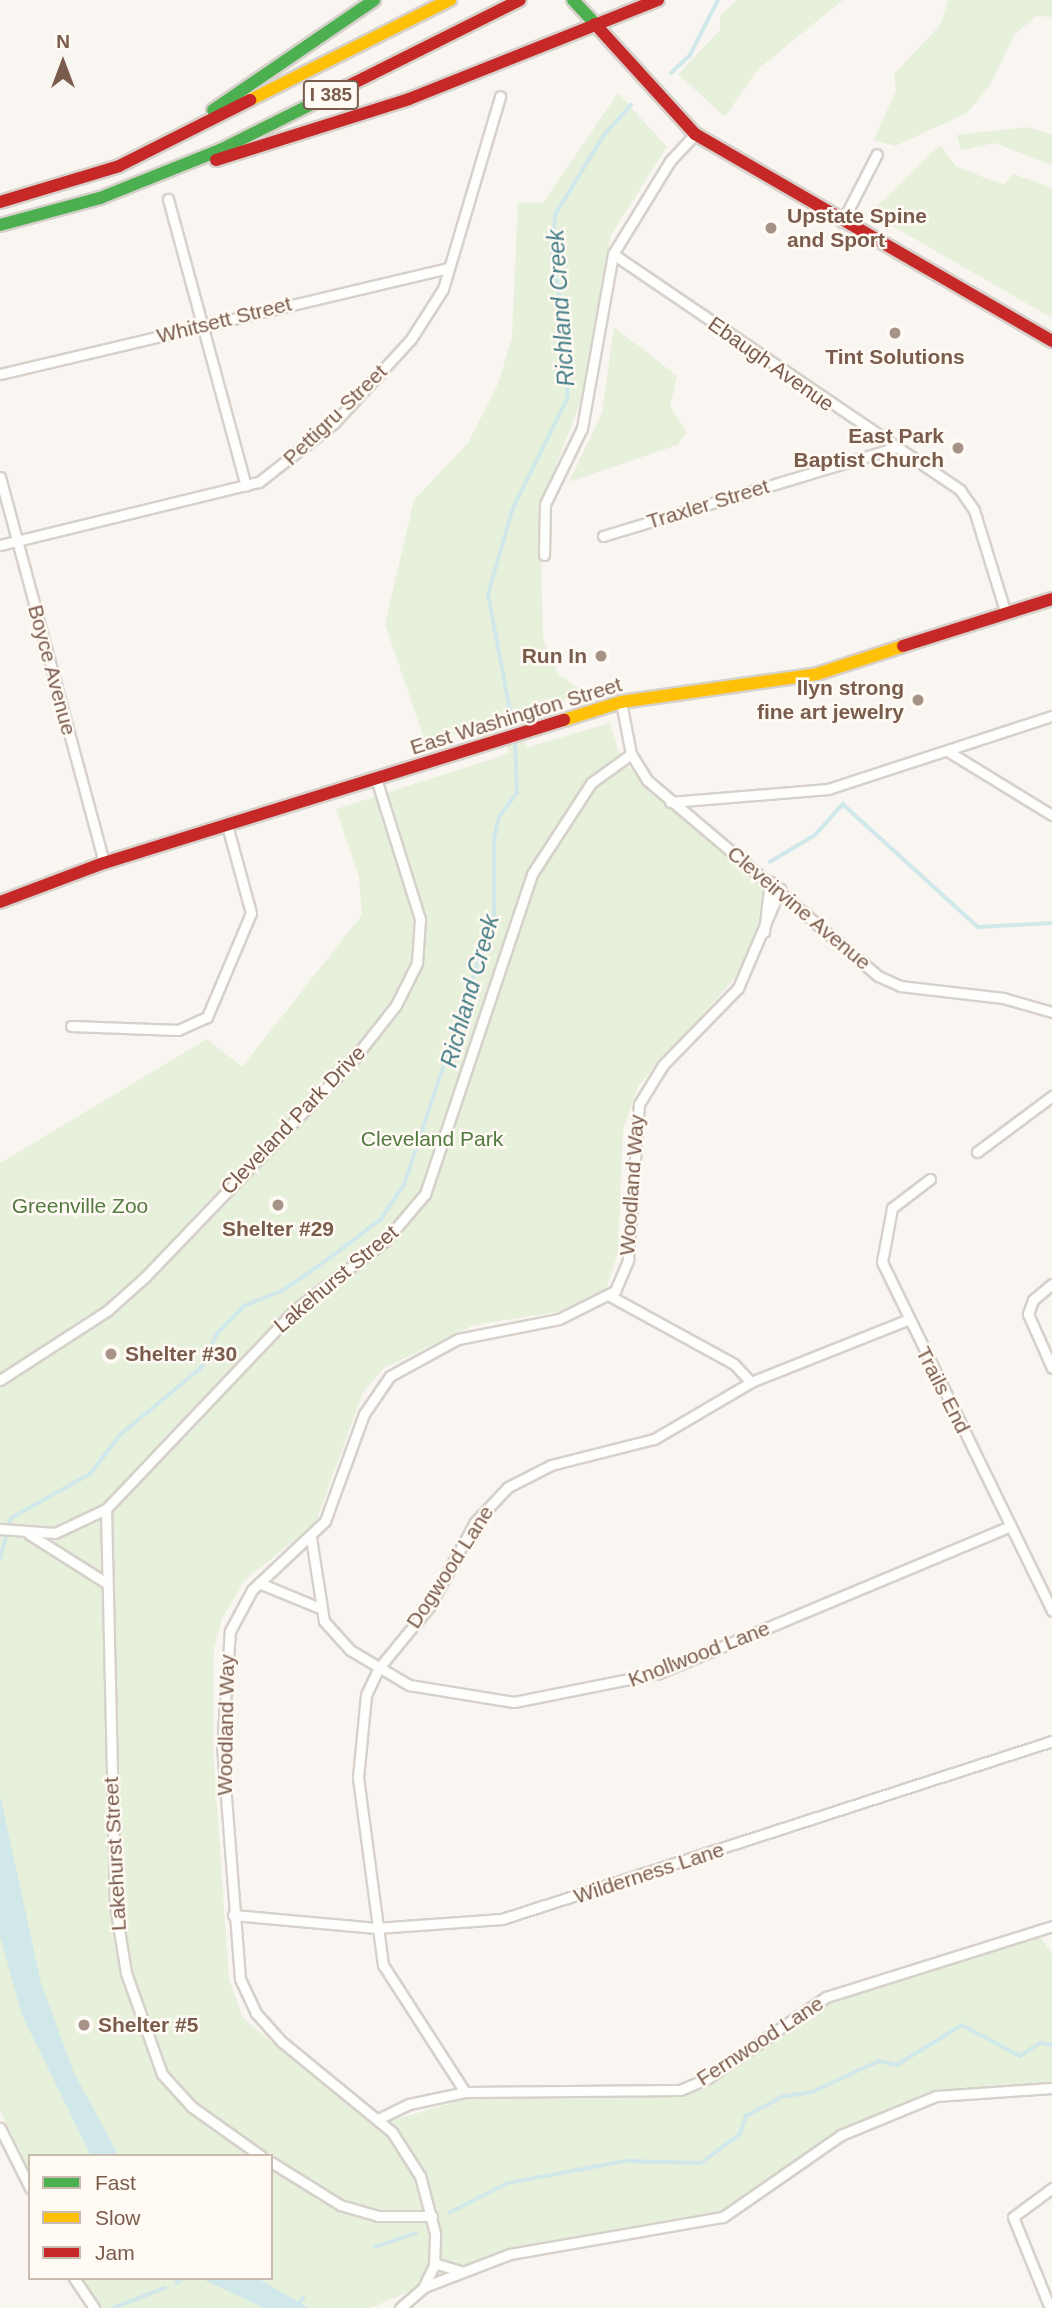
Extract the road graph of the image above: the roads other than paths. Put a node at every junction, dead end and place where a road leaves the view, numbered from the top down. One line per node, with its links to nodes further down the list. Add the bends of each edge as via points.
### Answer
1 (374, 0): 9 (main road)
2 (450, 0): 9 (main road, I 385)
3 (520, 0): 11 (main road, I 385)
4 (573, 0): 6 (main road)
5 (658, 0): 6 (main road)
6 (595, 24): 8 (main road); 11 (main road, via 409,99 257,150)
7 (500, 96): 17 (street, Pettigru Street)
8 (695, 134): 14 (main road); 16 (street, via 663,171)
9 (161, 146): 13 (main road, via 94,176)
10 (877, 154): 14 (street)
11 (162, 173): 15 (main road)
12 (168, 199): 18 (street)
13 (0, 202)
14 (842, 222): 19 (main road)
15 (0, 225)
16 (613, 254): 21 (street, Ebaugh Avenue); 27 (street, via 588,407 545,505)
17 (448, 268): 18 (street, Whitsett Street); 23 (street, Pettigru Street, via 426,317 381,374 306,447)
18 (204, 326): 20 (street, Whitsett Street); 23 (street)
19 (1051, 340)
20 (0, 374)
21 (894, 448): 24 (street, Traxler Street); 29 (street, Ebaugh Avenue, via 969,500)
22 (0, 478): 25 (street, Boyce Avenue)
23 (246, 486): 25 (street, Pettigru Street)
24 (603, 536)
25 (17, 541): 26 (street, Pettigru Street); 38 (street, Boyce Avenue)
26 (0, 545)
27 (544, 555)
28 (1052, 600): 29 (main road, East Washington Street)
29 (1006, 614): 30 (main road, East Washington Street, via 817,674)
30 (621, 702): 33 (street, Cleveirvine Avenue); 34 (main road, East Washington Street)
31 (1052, 716): 32 (street)
32 (949, 752): 35 (street, via 828,789); 36 (street)
33 (631, 754): 35 (street, Cleveirvine Avenue); 54 (street, Lakehurst Street, via 591,783 532,874 425,1194 385,1241 296,1309)
34 (376, 779): 37 (main road, East Washington Street); 52 (street, Cleveland Park Drive, via 420,919 417,963 366,1044 145,1277)
35 (670, 802): 39 (street, Cleveirvine Avenue)
36 (1052, 814)
37 (227, 825): 38 (main road, East Washington Street); 44 (street, via 251,913 207,1017 178,1030)
38 (104, 863): 41 (main road, East Washington Street)
39 (770, 881): 40 (street, Cleveirvine Avenue); 42 (street, Woodland Way)
40 (780, 889): 42 (street, Woodland Way); 43 (street, Cleveirvine Avenue, via 889,981)
41 (0, 902)
42 (763, 934): 49 (street, Woodland Way, via 738,988 663,1065 639,1104 628,1260)
43 (1052, 1012)
44 (71, 1026)
45 (1052, 1096): 46 (street)
46 (977, 1152)
47 (930, 1179): 50 (street, Trails End, via 901,1198 883,1231 882,1262)
48 (1052, 1284): 51 (street, via 1038,1294 1028,1314)
49 (611, 1296): 53 (street, via 734,1364); 58 (street, Woodland Way, via 559,1319 458,1339 390,1377 363,1414 340,1489)
50 (907, 1320): 53 (street, Dogwood Lane); 55 (street, Trails End)
51 (1052, 1367)
52 (0, 1380)
53 (751, 1382): 63 (street, Dogwood Lane, via 654,1439 551,1465 508,1487 475,1522 429,1607)
54 (106, 1509): 57 (street, Lakehurst Street, via 66,1531); 59 (street, Lakehurst Street)
55 (1011, 1526): 62 (street, Trails End); 63 (street, Knollwood Lane, via 619,1684 537,1700 488,1701 409,1685)
56 (0, 1529): 57 (street)
57 (29, 1534): 59 (street)
58 (311, 1538): 60 (street, Woodland Way); 61 (street, Knollwood Lane)
59 (105, 1581): 72 (street, Lakehurst Street, via 115,1905 136,2013 172,2087)
60 (260, 1583): 61 (street); 65 (street, Woodland Way, via 239,1609 225,1655 222,1747)
61 (320, 1608): 63 (street, Knollwood Lane, via 337,1636)
62 (1052, 1611)
63 (378, 1669): 67 (street, Dogwood Lane, via 366,1695 358,1778)
64 (1052, 1741): 67 (street, Wilderness Lane, via 531,1912 448,1926)
65 (233, 1916): 67 (street, Wilderness Lane); 70 (street, Woodland Way, via 240,1979 256,2013 306,2064)
66 (1052, 1926): 69 (street, Fernwood Lane, via 826,1997 717,2072 680,2090)
67 (376, 1928): 69 (street, Dogwood Lane, via 389,1979)
68 (1052, 2088): 78 (street, via 936,2095 841,2135 723,2217 510,2254)
69 (465, 2092): 70 (street, Fernwood Lane, via 409,2104)
70 (378, 2119): 76 (street, Woodland Way, via 411,2157)
71 (0, 2127): 74 (street)
72 (258, 2154)
73 (273, 2163): 76 (street, via 340,2205 378,2216)
74 (28, 2184)
75 (1052, 2188): 83 (street, via 1013,2217)
76 (432, 2216): 77 (street, Woodland Way)
77 (434, 2263): 78 (street); 80 (street, Woodland Way)
78 (463, 2272): 80 (street)
79 (75, 2280): 81 (street)
80 (423, 2288): 82 (street, Woodland Way)
81 (94, 2308)
82 (400, 2308)
83 (1050, 2308)

